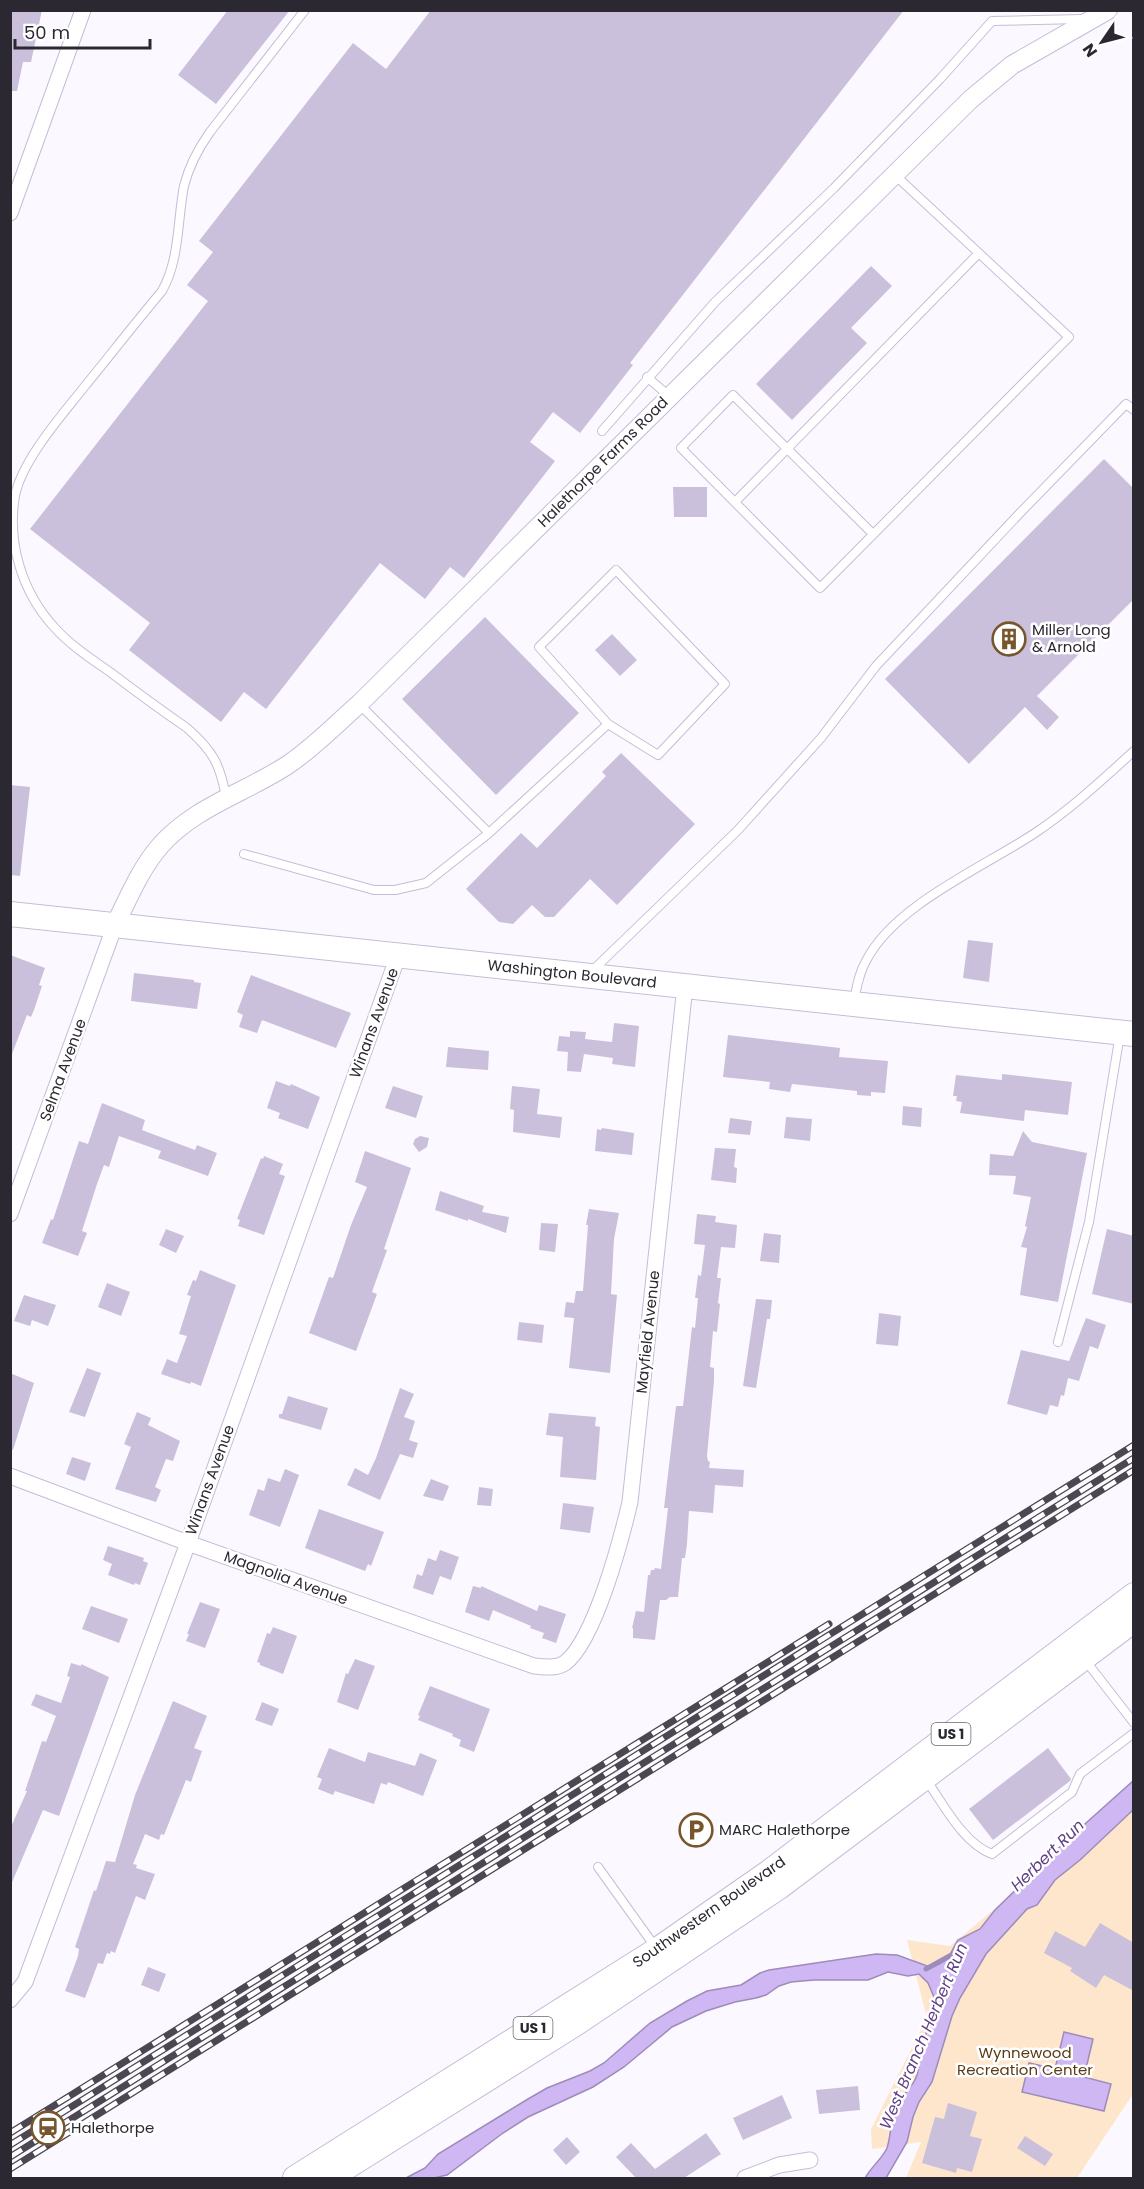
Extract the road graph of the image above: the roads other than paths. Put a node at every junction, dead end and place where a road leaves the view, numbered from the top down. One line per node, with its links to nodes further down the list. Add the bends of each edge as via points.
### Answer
1 (83, 10): 5 (street)
2 (305, 10): 17 (lane, via 197,152 184,186 175,260 166,284 49,432 27,466 15,495 15,554 39,607 73,646 204,744 222,774)
3 (1100, 15): 4 (street, Halethorpe Farms Road, via 1012,65); 7 (lane, via 992,21 834,188 715,302)
4 (894, 174): 6 (lane); 8 (street, Halethorpe Farms Road)
5 (10, 213)
6 (979, 253): 11 (lane); 13 (lane, via 1070,337)
7 (647, 377): 8 (lane); 10 (lane)
8 (669, 397): 14 (street, Halethorpe Farms Road)
9 (1134, 410): 23 (lane, via 1126,404 1027,505 876,666 820,738 738,830)
10 (602, 431)
11 (786, 448): 12 (lane); 12 (lane, via 733,395 681,448); 13 (lane)
12 (735, 502): 13 (lane, via 820,588)
13 (873, 534)
14 (359, 704): 17 (street, Halethorpe Farms Road, via 288,764); 18 (lane)
15 (608, 724): 15 (lane, via 658,755 725,684 616,570 539,647); 18 (lane)
16 (1134, 751): 25 (lane, via 1036,833 910,912 877,943 866,960)
17 (226, 799): 21 (street, Halethorpe Farms Road, via 198,813 159,847)
18 (489, 833): 19 (lane, via 426,883 394,890 374,890)
19 (244, 854)
20 (10, 914): 21 (main road, Washington Boulevard)
21 (115, 926): 22 (main road, Washington Boulevard); 27 (street, Selma Avenue)
22 (398, 956): 23 (main road, Washington Boulevard); 30 (street, Winans Avenue)
23 (587, 976): 24 (main road, Washington Boulevard)
24 (685, 986): 25 (main road, Washington Boulevard); 34 (street, Mayfield Avenue, via 630,1502 602,1598 576,1650)
25 (853, 1004): 26 (main road, Washington Boulevard)
26 (1127, 1034): 28 (lane, via 1089,1222)
27 (10, 1214)
28 (1058, 1342)
29 (10, 1476): 30 (street, Magnolia Avenue)
30 (188, 1543): 34 (street, Magnolia Avenue, via 534,1666 551,1668); 40 (street, Winans Avenue, via 25,1982)
31 (1134, 1596): 37 (main road, Southwestern Boulevard / US 1)
32 (1134, 1620): 33 (main road, Southwestern Boulevard / US 1)
33 (1083, 1657): 35 (lane); 37 (main road, Southwestern Boulevard / US 1)
34 (564, 1664)
35 (1134, 1724)
36 (1134, 1733): 37 (lane, via 1080,1774 1072,1792 993,1854 972,1841)
37 (919, 1771): 39 (main road, Southwestern Boulevard / US 1, via 768,1873)
38 (598, 1867): 39 (lane)
39 (662, 1957): 42 (main road, Southwestern Boulevard / US 1); 43 (main road, Southwestern Boulevard / US 1)
40 (10, 2000)
41 (810, 2160): 44 (street, via 779,2165)
42 (294, 2178)
43 (329, 2178)
44 (745, 2178)

